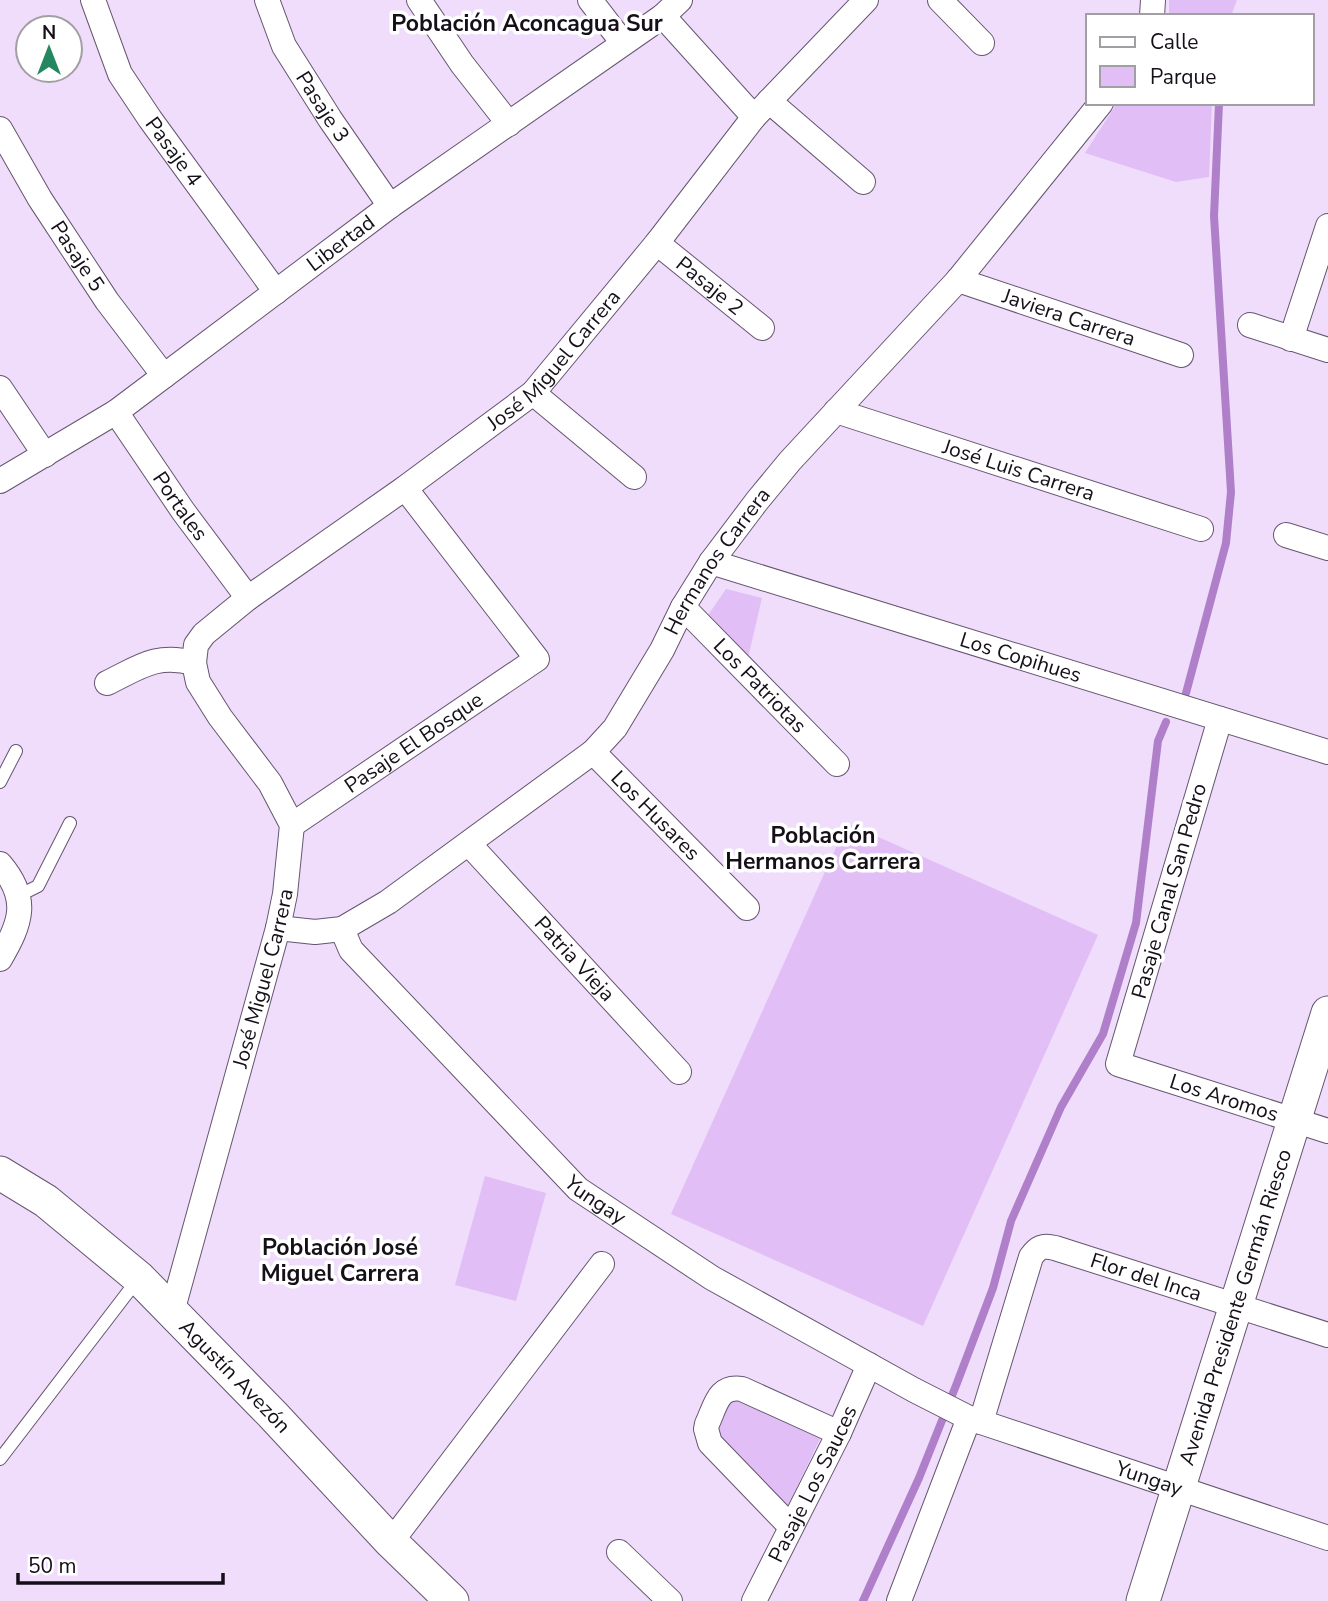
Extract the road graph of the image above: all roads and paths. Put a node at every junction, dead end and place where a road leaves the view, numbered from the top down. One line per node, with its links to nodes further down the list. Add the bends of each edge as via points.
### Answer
1 (93, 0): 19 (street, Pasaje 4, via 120,74)
2 (267, 0): 15 (street, Pasaje 3, via 284,46)
3 (419, 0): 12 (street)
4 (590, 0): 8 (street)
5 (866, 0): 11 (street, José Miguel Carrera)
6 (940, 0): 9 (street)
7 (671, 8): 8 (street, Libertad); 11 (street)
8 (623, 43): 12 (street, Libertad)
9 (982, 43)
10 (1099, 105): 18 (street, Hermanos Carrera)
11 (761, 109): 14 (street); 17 (street, José Miguel Carrera)
12 (509, 124): 15 (street, Libertad)
13 (0, 129): 25 (street, Pasaje 5, via 107,301)
14 (863, 182)
15 (390, 206): 19 (street, Libertad)
16 (1328, 226): 22 (street)
17 (657, 243): 21 (street, Pasaje 2); 27 (street, José Miguel Carrera)
18 (958, 279): 24 (street, Javiera Carrera); 28 (street, Hermanos Carrera)
19 (276, 292): 25 (street, Libertad)
20 (1250, 325): 22 (street)
21 (762, 328)
22 (1291, 339): 23 (street)
23 (1328, 350)
24 (1181, 355)
25 (164, 376): 29 (street, Libertad)
26 (0, 388): 30 (street)
27 (533, 393): 31 (street); 33 (street, José Miguel Carrera)
28 (836, 411): 34 (street, José Luis Carrera); 37 (street, Hermanos Carrera, via 790,461)
29 (116, 412): 30 (street, Libertad); 38 (street, Portales)
30 (45, 455): 32 (street, Libertad)
31 (634, 477)
32 (0, 481)
33 (405, 488): 38 (street, José Miguel Carrera); 49 (street, Pasaje El Bosque, via 537,659)
34 (1201, 529)
35 (1286, 535): 36 (street)
36 (1328, 548)
37 (711, 562): 39 (street, Hermanos Carrera); 42 (street, Los Copihues)
38 (248, 598): 40 (street, José Miguel Carrera, via 204,634 196,645)
39 (683, 607): 44 (street, Hermanos Carrera, via 615,728); 46 (street, Los Patriotas)
40 (194, 663): 41 (street, via 163,659); 49 (street, via 198,682 270,783)
41 (107, 684)
42 (1220, 719): 45 (street, Los Copihues); 58 (street, Pasaje Canal San Pedro)
43 (16, 751): 47 (lane)
44 (593, 752): 50 (street, Hermanos Carrera); 53 (street, Los Husares)
45 (1328, 752)
46 (837, 764)
47 (0, 782)
48 (70, 823): 52 (lane, via 38,886)
49 (292, 825): 54 (street, José Miguel Carrera)
50 (469, 844): 55 (street, Hermanos Carrera); 59 (street, Patria Vieja)
51 (0, 864): 52 (street)
52 (18, 896): 56 (street, via 15,934)
53 (747, 908)
54 (278, 928): 55 (street, Hermanos Carrera); 66 (street, José Miguel Carrera)
55 (342, 929): 68 (street, Yungay, via 351,950 578,1189 712,1278)
56 (0, 959)
57 (1328, 1013): 60 (street, Avenida Presidente Germán Riesco)
58 (1118, 1064): 60 (street, Los Aromos)
59 (679, 1072)
60 (1294, 1120): 61 (street, Los Aromos); 65 (street, Avenida Presidente Germán Riesco)
61 (1328, 1131)
62 (0, 1173): 64 (street, Agustín Avezón, via 46,1201)
63 (602, 1264): 75 (street)
64 (139, 1278): 66 (street, Agustín Avezón); 71 (lane)
65 (1236, 1304): 67 (street, Flor del Inca); 69 (street, Flor del Inca, via 1042,1246 1031,1257); 72 (street, Avenida Presidente Germán Riesco)
66 (172, 1312): 75 (street, Agustín Avezón)
67 (1328, 1335)
68 (869, 1365): 69 (street, Yungay); 70 (street, Pasaje Los Sauces)
69 (975, 1420): 72 (street, Yungay); 80 (street)
70 (839, 1433): 73 (street, Pasaje Los Sauces); 73 (street, via 742,1388 722,1391 706,1429 710,1443)
71 (0, 1460)
72 (1178, 1488): 74 (street, Yungay); 81 (street, Avenida Presidente Germán Riesco)
73 (791, 1527): 79 (street, Pasaje Los Sauces)
74 (1328, 1538)
75 (391, 1542): 77 (street, Agustín Avezón)
76 (619, 1552): 78 (street)
77 (452, 1601)
78 (670, 1601)
79 (754, 1601)
80 (899, 1601)
81 (1143, 1601)

